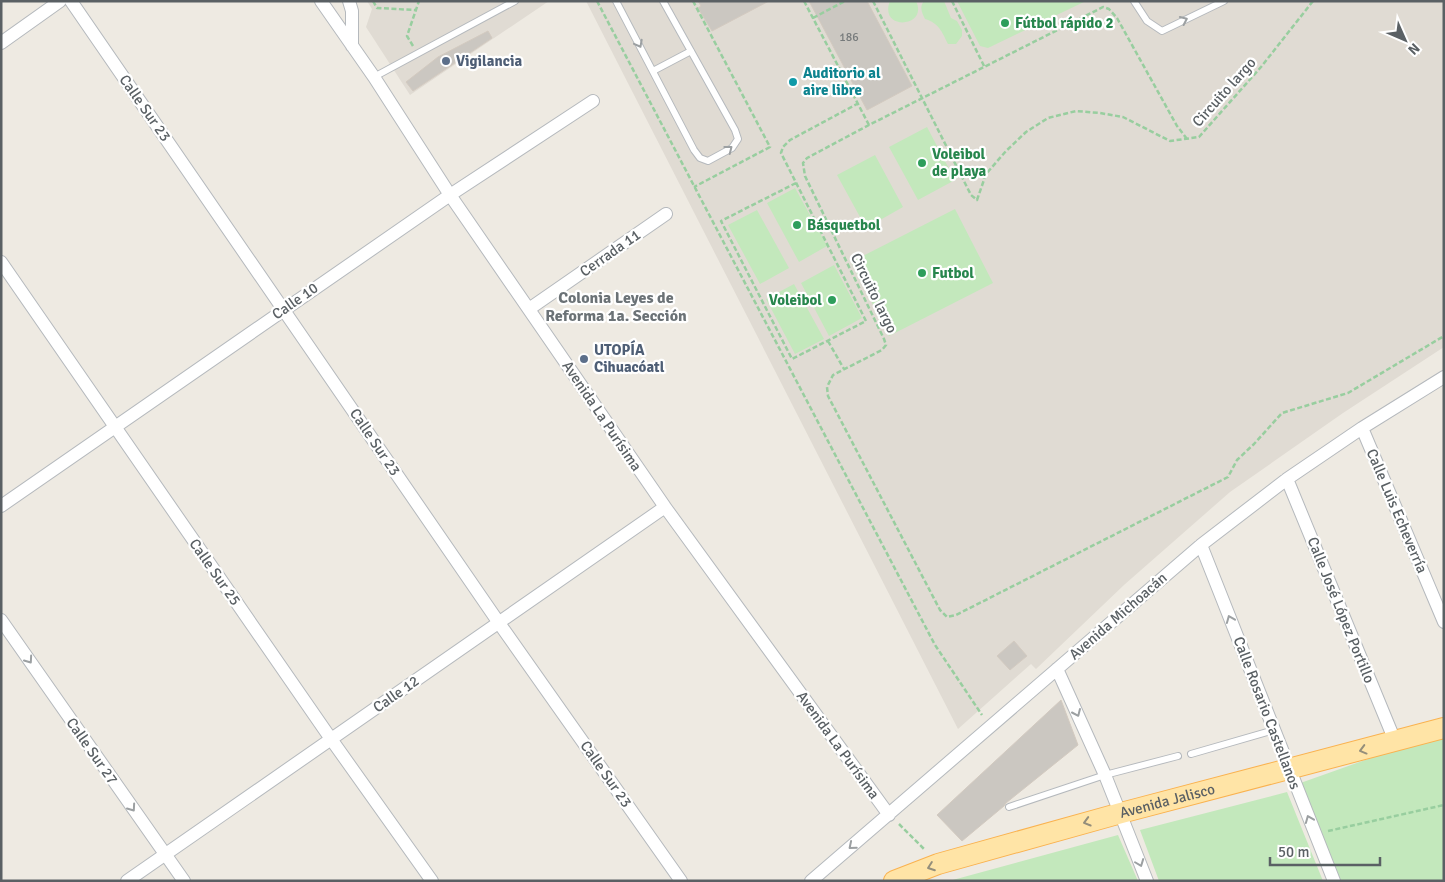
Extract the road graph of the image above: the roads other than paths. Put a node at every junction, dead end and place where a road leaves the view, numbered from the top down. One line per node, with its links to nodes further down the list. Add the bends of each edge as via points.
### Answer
1 (60, 1): 10 (street)
2 (71, 1): 19 (street, Calle Sur 23)
3 (321, 1): 11 (street, Avenida La Purísima)
4 (349, 1): 11 (street)
5 (514, 1): 14 (lane)
6 (616, 1): 13 (lane, one-way to 13)
7 (664, 1): 12 (lane)
8 (1134, 1): 9 (lane, one-way to 9, via 1147,21 1162,31)
9 (1224, 1)
10 (1, 43)
11 (352, 46): 14 (street, Avenida La Purísima)
12 (691, 51): 13 (lane); 13 (lane, one-way to 12, via 694,150 700,158 708,161 732,148 738,139)
13 (653, 71)
14 (374, 77): 16 (street, Avenida La Purísima)
15 (592, 101): 16 (street, Calle 10)
16 (450, 195): 19 (street, Calle 10); 20 (street, Avenida La Purísima)
17 (666, 214): 20 (street, Cerrada 11)
18 (1, 262): 22 (street, Calle Sur 25)
19 (284, 309): 22 (street, Calle 10); 30 (street, Calle Sur 23)
20 (529, 309): 26 (street, Avenida La Purísima)
21 (1444, 377): 23 (street, Avenida Michoacán)
22 (114, 427): 25 (street, Calle 10); 34 (street, Calle Sur 25)
23 (1362, 428): 24 (street, Avenida Michoacán); 29 (street, Calle Luis Echeverría)
24 (1287, 478): 27 (street, Avenida Michoacán); 35 (street, Calle José López Portillo)
25 (1, 506)
26 (665, 507): 30 (street, Calle 12); 42 (street, Avenida La Purísima)
27 (1201, 545): 31 (street, Avenida Michoacán); 33 (street, Calle Rosario Castellanos, one-way to 27)
28 (1, 620): 43 (street, Calle Sur 27, one-way to 43)
29 (1444, 622)
30 (499, 623): 34 (street, Calle 12); 47 (street, Calle Sur 23)
31 (1058, 668): 39 (street, one-way to 39); 42 (street, Avenida Michoacán)
32 (1444, 728): 35 (main road, Avenida Jalisco)
33 (1274, 730): 36 (lane); 38 (street, Calle Rosario Castellanos)
34 (331, 739): 43 (street, Calle 12); 46 (street, Calle Sur 25)
35 (1395, 741): 38 (main road, Avenida Jalisco, one-way to 38)
36 (1191, 754)
37 (1178, 756): 39 (lane)
38 (1289, 769): 41 (main road, Avenida Jalisco); 51 (street, Calle Rosario Castellanos, one-way to 38)
39 (1105, 775): 40 (lane); 41 (street)
40 (1009, 807)
41 (1121, 813): 49 (main road, Avenida Jalisco, one-way to 49, via 938,864); 50 (street, one-way to 50)
42 (889, 815): 48 (street, Avenida Michoacán, one-way to 48)
43 (164, 855): 44 (street, Calle 12); 45 (street, Calle Sur 27)
44 (127, 881)
45 (184, 881)
46 (432, 881)
47 (681, 881)
48 (811, 881)
49 (894, 881)
50 (1147, 881)
51 (1334, 881)

